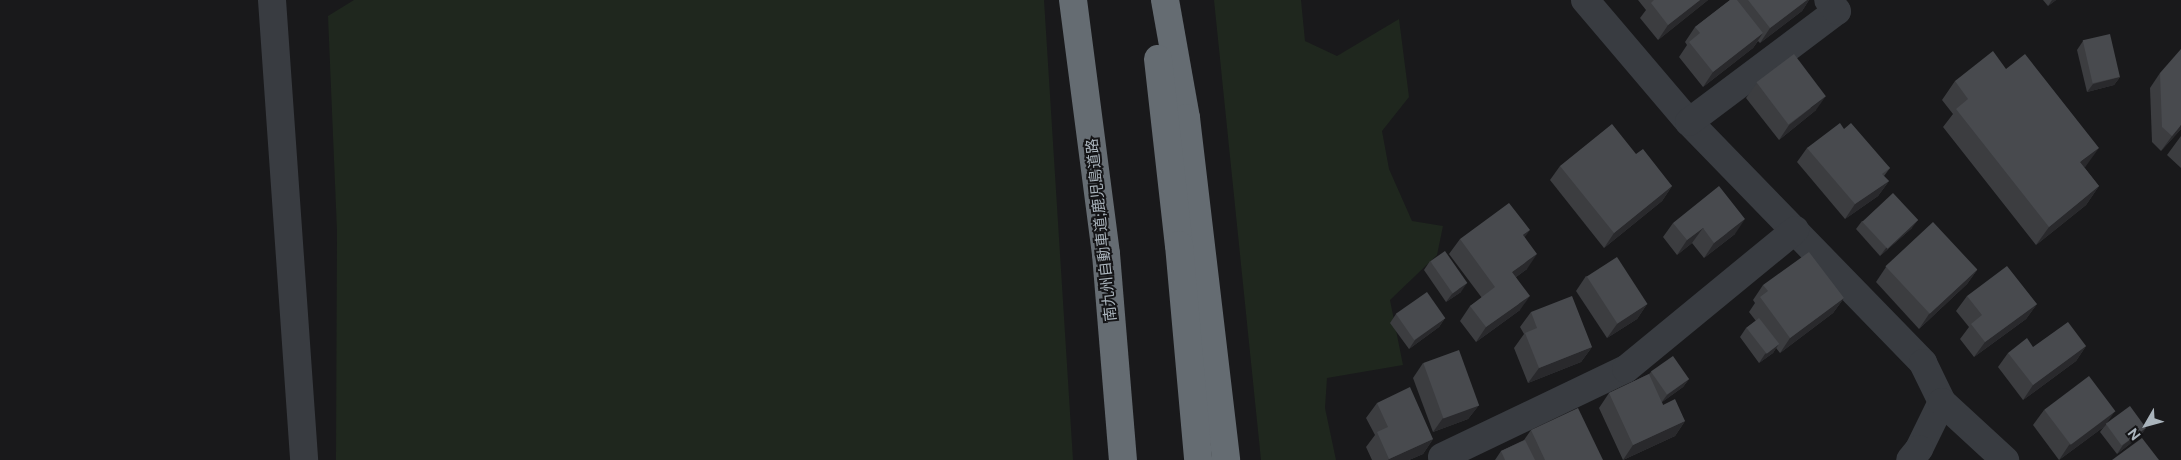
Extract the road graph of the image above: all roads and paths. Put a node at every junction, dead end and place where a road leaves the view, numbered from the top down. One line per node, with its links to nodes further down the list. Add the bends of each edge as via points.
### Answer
1 (272, 0): 11 (street)
2 (1072, 0): 12 (highway, 南九州自動車道;鹿児島道路, via 1106,254)
3 (1151, 0): 13 (highway, via 1180,245)
4 (1164, 0): 14 (highway, via 1186,118)
5 (1585, 0): 7 (street)
6 (1828, 0): 7 (street, via 1837,11)
7 (1689, 122): 8 (street)
8 (1795, 230): 9 (street, via 1923,363); 10 (street, via 1626,369)
9 (1942, 402): 15 (street, via 1919,449); 16 (street)
10 (1442, 457)
11 (304, 460)
12 (1123, 460)
13 (1198, 460)
14 (1226, 460)
15 (1910, 460)
16 (2005, 460)

